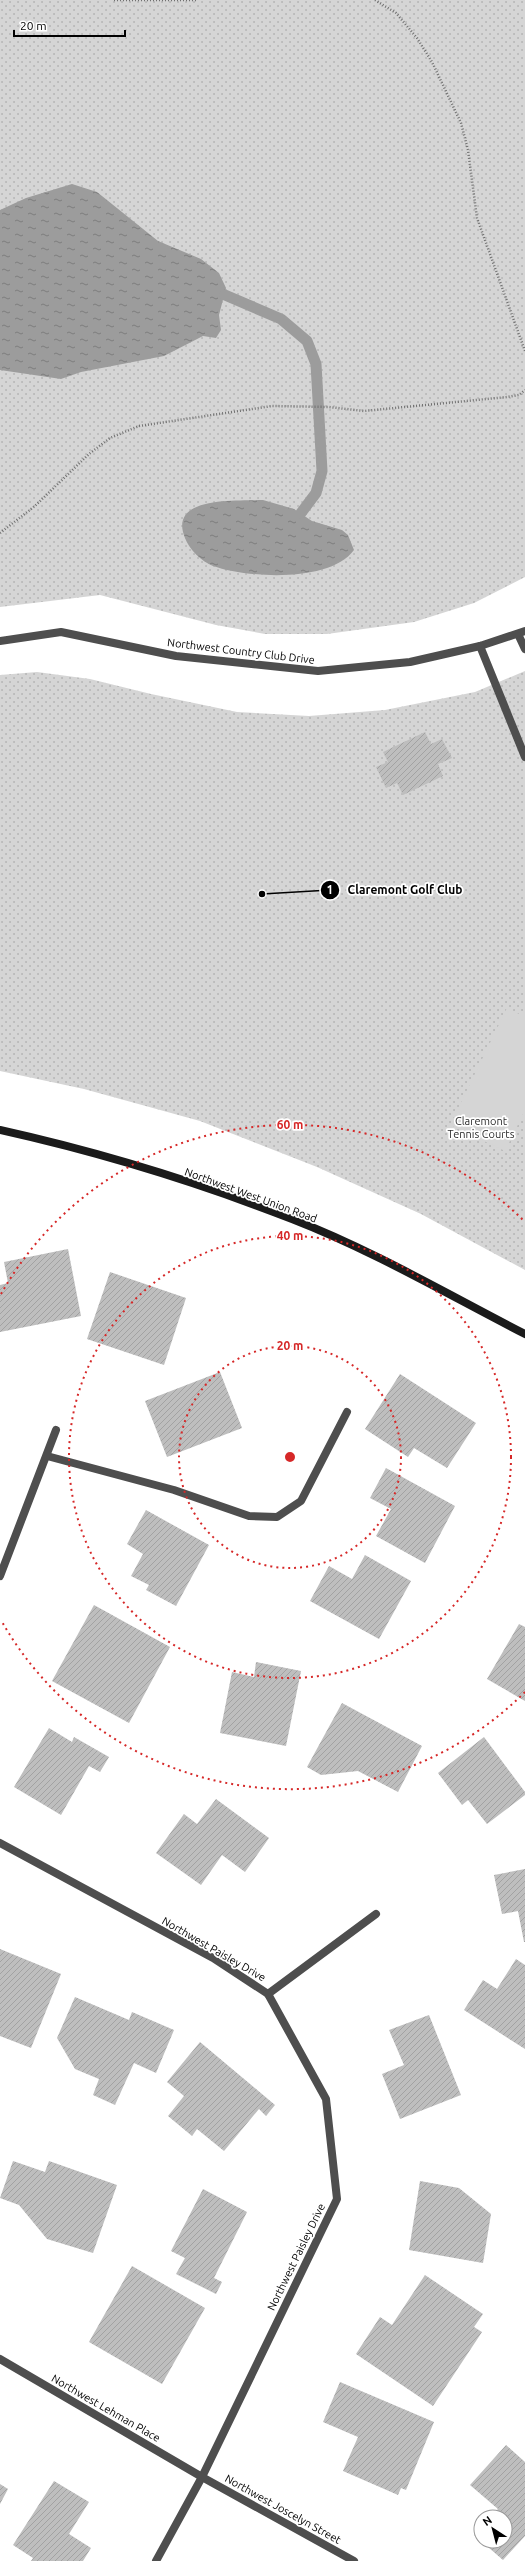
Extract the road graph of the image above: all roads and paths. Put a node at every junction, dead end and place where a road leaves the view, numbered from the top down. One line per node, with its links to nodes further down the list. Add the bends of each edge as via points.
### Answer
1 (114, 0): 2 (path)
2 (196, 0)
3 (375, 0): 4 (path, via 396,13 417,38 461,123 468,150 477,218)
4 (525, 351)
5 (525, 390): 6 (path, via 519,395 507,397 378,410 272,406 163,421 110,438 89,454 35,506)
6 (0, 533)
7 (522, 632): 9 (street, Northwest Country Club Drive); 10 (street)
8 (0, 641): 9 (street, Northwest Country Club Drive, via 61,632 176,656 318,671 410,662)
9 (480, 646): 11 (street)
10 (525, 649)
11 (525, 757)
12 (0, 1130): 13 (main road, Northwest West Union Road, via 76,1147 293,1220 384,1261)
13 (525, 1334)
14 (347, 1412): 16 (street, via 300,1501 277,1517 249,1516 174,1490)
15 (56, 1430): 16 (street)
16 (46, 1456): 17 (street)
17 (0, 1576)
18 (0, 1842): 20 (street, Northwest Paisley Drive, via 213,1958)
19 (376, 1914): 20 (street)
20 (268, 1994): 22 (street, Northwest Paisley Drive, via 326,2099 337,2199)
21 (0, 2359): 22 (street, Northwest Lehman Place)
22 (202, 2477): 23 (street, Northwest Paisley Drive); 24 (street, Northwest Joscelyn Street)
23 (156, 2561)
24 (354, 2561)

